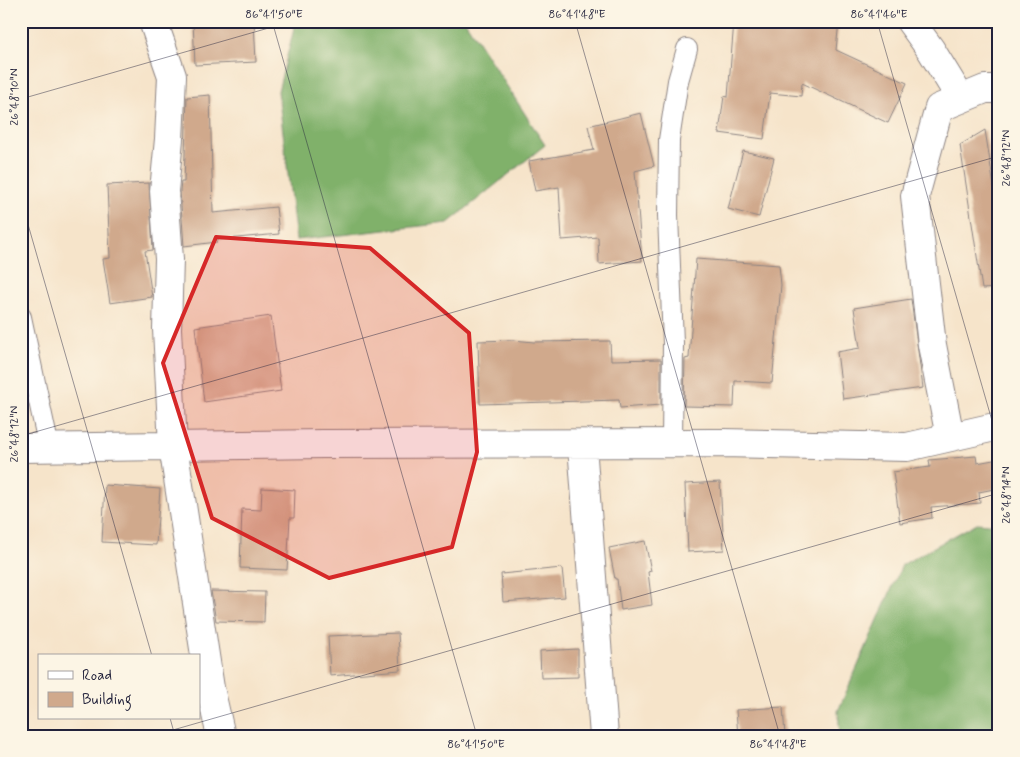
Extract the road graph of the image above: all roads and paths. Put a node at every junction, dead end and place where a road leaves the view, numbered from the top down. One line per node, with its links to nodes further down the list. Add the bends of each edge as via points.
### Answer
1 (153, 21): 11 (street, via 172,76 164,191)
2 (910, 21): 5 (street)
3 (686, 49): 9 (lane, via 669,140)
4 (999, 89): 5 (street, via 985,89)
5 (960, 99): 8 (street, via 939,108 916,196 932,345)
6 (21, 318): 13 (lane)
7 (999, 426): 8 (street)
8 (950, 437): 9 (street, via 907,446)
9 (672, 444): 10 (street)
10 (582, 445): 11 (street); 15 (street)
11 (174, 446): 13 (street); 14 (street, via 210,688)
12 (21, 448): 13 (street)
13 (49, 448)
14 (221, 736)
15 (604, 736)

